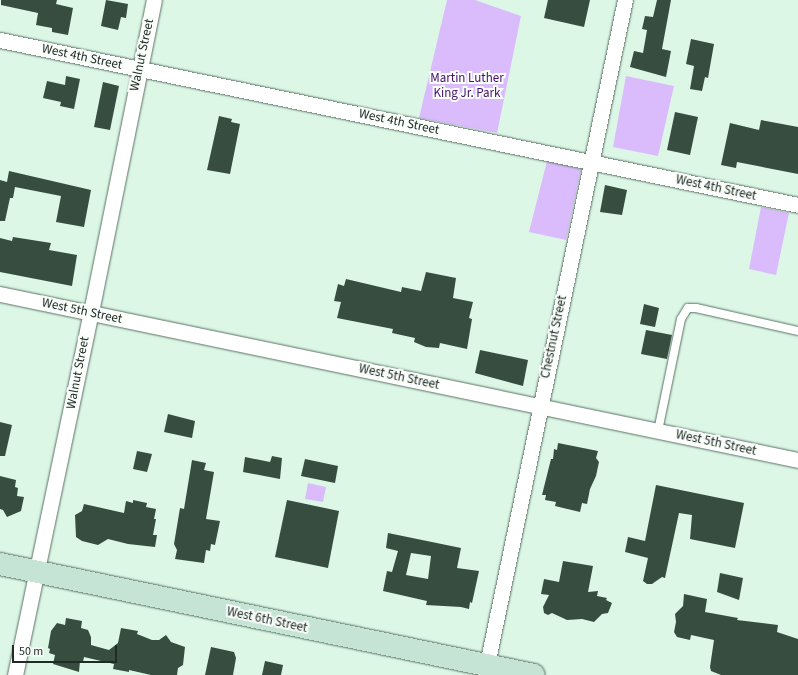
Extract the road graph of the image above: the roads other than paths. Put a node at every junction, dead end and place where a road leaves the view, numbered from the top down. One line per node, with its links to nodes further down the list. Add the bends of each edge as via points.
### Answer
1 (154, 0): 4 (street, Walnut Street)
2 (625, 0): 5 (street, Chestnut Street)
3 (0, 40): 4 (street, West 4th Street)
4 (139, 69): 5 (street, West 4th Street); 8 (street, Walnut Street)
5 (591, 162): 6 (street, West 4th Street); 10 (street, Chestnut Street)
6 (798, 205)
7 (0, 294): 8 (street, West 5th Street)
8 (91, 312): 10 (street, West 5th Street); 14 (street, Walnut Street)
9 (798, 331): 11 (lane, via 688,308 681,319)
10 (540, 406): 11 (street, West 5th Street); 15 (street, Chestnut Street)
11 (658, 431): 12 (street, West 5th Street)
12 (798, 460)
13 (0, 564): 14 (main road, West 6th Street)
14 (36, 571): 15 (main road, West 6th Street); 16 (street, Walnut Street)
15 (486, 670): 17 (main road, West 6th Street)
16 (15, 675)
17 (534, 675)

